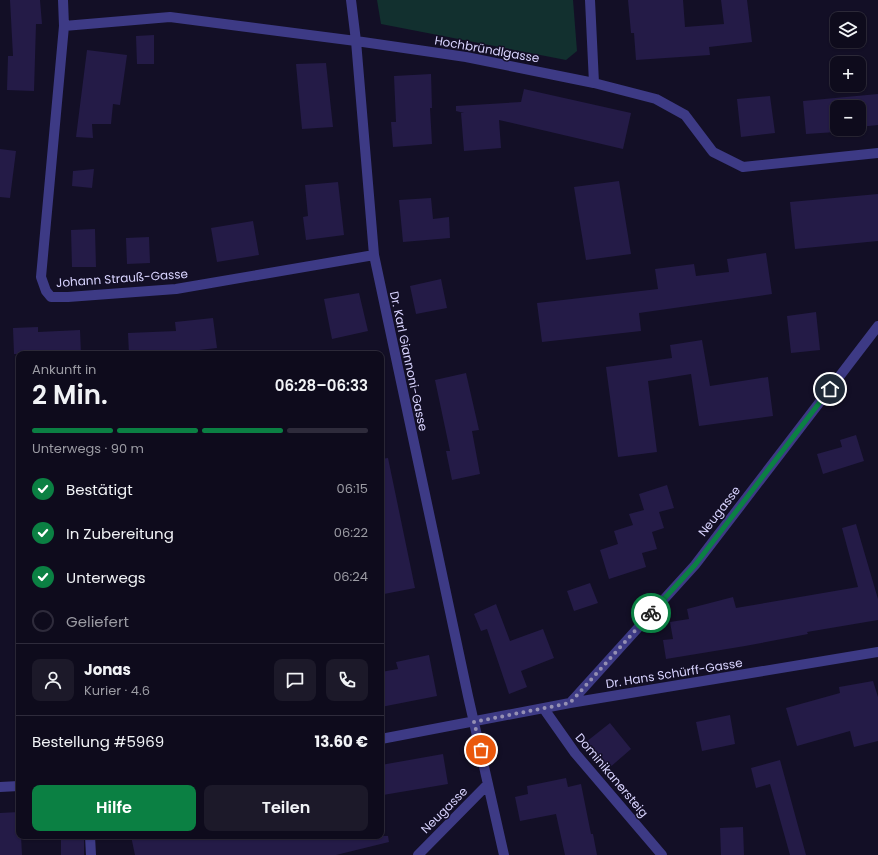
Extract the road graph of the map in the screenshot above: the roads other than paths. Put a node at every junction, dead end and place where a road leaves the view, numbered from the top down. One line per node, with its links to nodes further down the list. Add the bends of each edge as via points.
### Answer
1 (63, 0): 4 (street, Johann Strauß-Gasse)
2 (351, 0): 5 (street, Dr. Karl Giannoni-Gasse)
3 (590, 0): 6 (street)
4 (64, 26): 5 (street, Hochbründlgasse, via 170,17); 8 (street, Johann Strauß-Gasse, via 41,277 51,297 176,289)
5 (356, 41): 6 (street, Hochbründlgasse, via 466,57); 8 (street, Dr. Karl Giannoni-Gasse)
6 (594, 83): 7 (street, Hochbründlgasse, via 656,99 685,115 713,152 743,167)
7 (878, 153)
8 (374, 255): 13 (street, Dr. Karl Giannoni-Gasse)
9 (878, 326): 11 (street, Neugasse, via 695,565)
10 (878, 652): 11 (street, Dr. Hans Schürff-Gasse)
11 (570, 703): 12 (street, Dr. Hans Schürff-Gasse)
12 (544, 709): 13 (street, Dr. Hans Schürff-Gasse); 22 (street, Dominikanersteig, via 575,754)
13 (474, 722): 14 (street, Dr. Hans Schürff-Gasse); 15 (street, Dr. Karl Giannoni-Gasse)
14 (384, 737)
15 (488, 784): 20 (street, Neugasse); 21 (street, Dr. Karl Giannoni-Gasse)
16 (16, 786): 17 (street)
17 (0, 787)
18 (90, 839): 19 (street)
19 (91, 855)
20 (418, 855)
21 (504, 855)
22 (662, 855)

